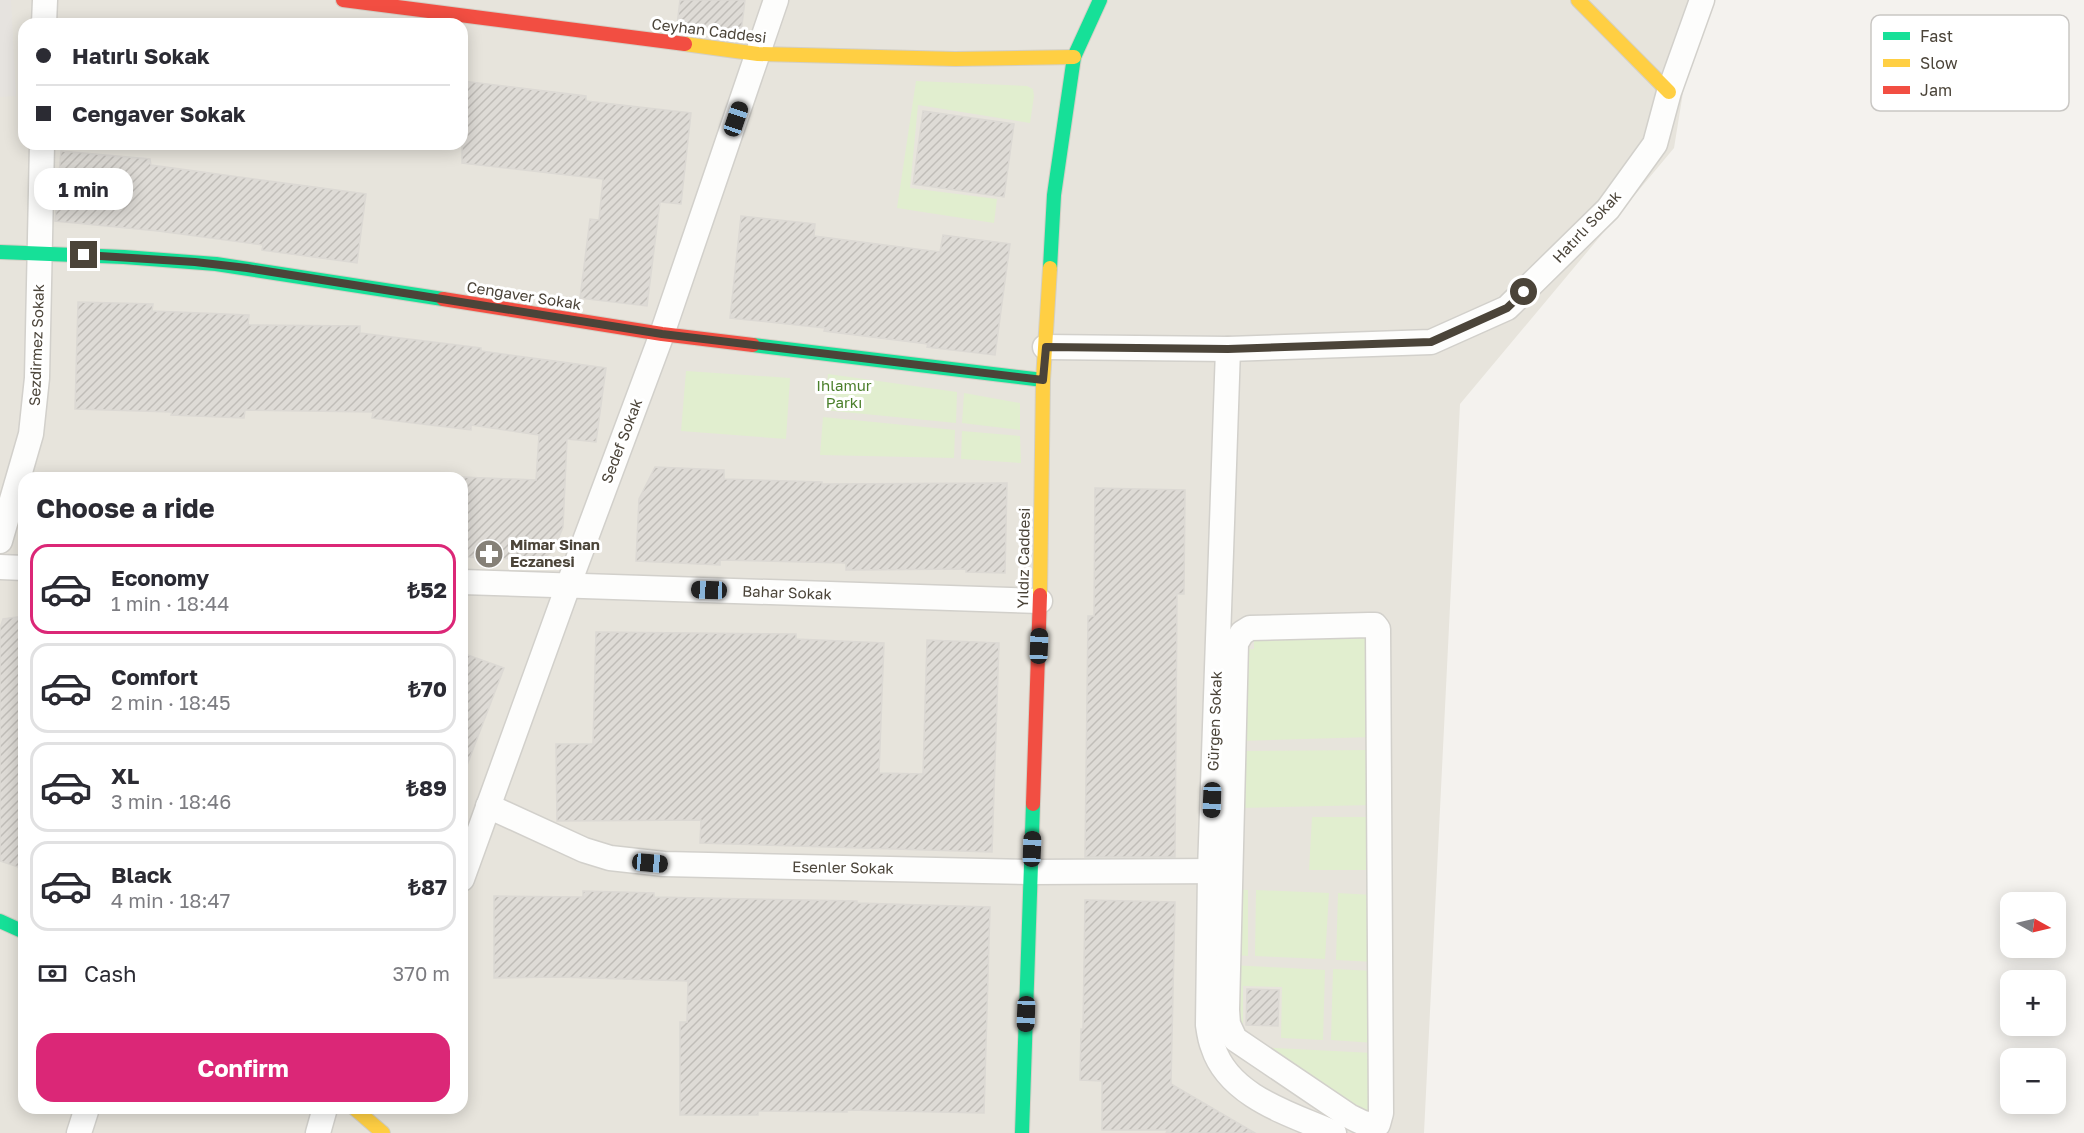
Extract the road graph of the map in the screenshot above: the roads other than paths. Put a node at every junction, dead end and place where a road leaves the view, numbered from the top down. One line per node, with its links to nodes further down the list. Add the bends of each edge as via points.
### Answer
1 (45, 0): 7 (street)
2 (343, 0): 8 (street, Ceyhan Caddesi)
3 (776, 0): 8 (street, Sedef Sokak)
4 (1100, 0): 9 (street, Yıldız Caddesi)
5 (1578, 0): 10 (street)
6 (1702, 0): 10 (street, Hatırlı Sokak)
7 (44, 18)
8 (758, 54): 9 (street, Ceyhan Caddesi, via 955,59); 14 (street, Sedef Sokak)
9 (1074, 57): 15 (street, Yıldız Caddesi, via 1054,195)
10 (1669, 92): 16 (street, Hatırlı Sokak, via 1655,144 1608,209 1507,308 1431,342)
11 (42, 150): 13 (street, Sezdirmez Sokak)
12 (0, 252): 13 (street, Cengaver Sokak)
13 (40, 252): 14 (street, Cengaver Sokak, via 247,268); 18 (street, Sezdirmez Sokak, via 35,406)
14 (662, 334): 17 (street, Cengaver Sokak); 24 (street, Sedef Sokak)
15 (1046, 347): 16 (street, Hatırlı Sokak); 17 (street, Yıldız Caddesi)
16 (1228, 349): 28 (street, Gürgen Sokak)
17 (1043, 380): 25 (street, Yıldız Caddesi)
18 (20, 472)
19 (18, 479): 20 (street, Sezdirmez Sokak)
20 (0, 541)
21 (0, 567): 22 (street)
22 (18, 568)
23 (468, 582): 24 (street, Bahar Sokak)
24 (568, 586): 25 (street, Bahar Sokak); 26 (street, Sedef Sokak)
25 (1040, 601): 29 (street, Yıldız Caddesi)
26 (488, 806): 27 (street, Sedef Sokak); 29 (street, Esenler Sokak, via 584,850 636,862)
27 (468, 862)
28 (1220, 871): 28 (street, via 1239,637 1250,628 1375,625 1381,1113 1378,1124 1367,1125 1349,1116 1235,1039 1227,1010); 29 (street, Esenler Sokak); 39 (street, Gürgen Sokak, via 1207,992 1213,1049 1230,1077 1261,1101)
29 (1031, 872): 38 (street, Yıldız Caddesi)
30 (0, 921): 31 (street)
31 (18, 929)
32 (85, 1114): 36 (street)
33 (323, 1114): 37 (street)
34 (365, 1114): 35 (street)
35 (379, 1122)
36 (79, 1133)
37 (318, 1133)
38 (1022, 1133)
39 (1334, 1133)

